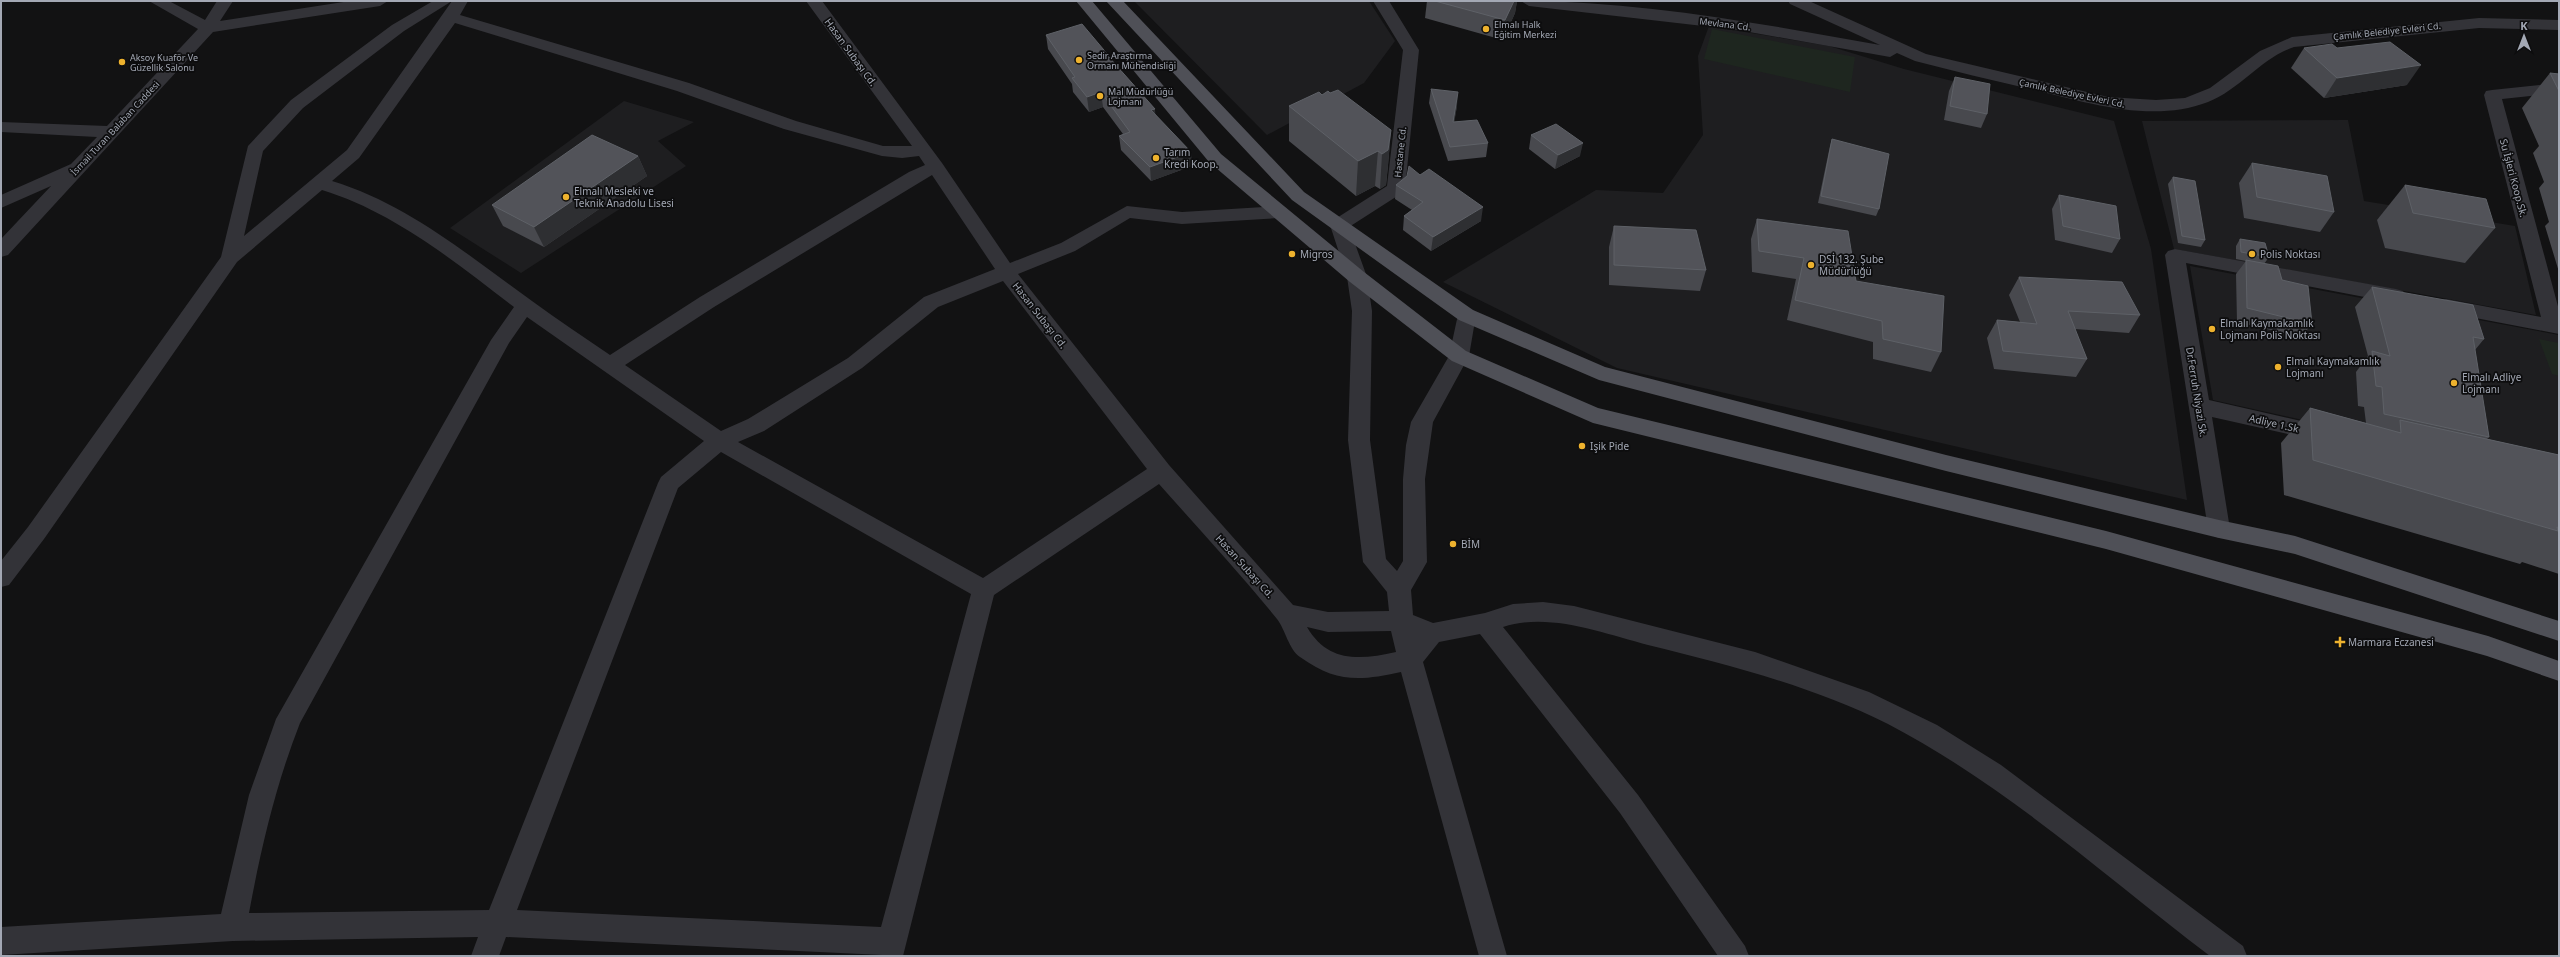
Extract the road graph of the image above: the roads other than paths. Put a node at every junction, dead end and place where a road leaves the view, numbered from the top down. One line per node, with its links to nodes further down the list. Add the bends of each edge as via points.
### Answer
1 (157, 1): 12 (street)
2 (225, 1): 12 (street, İsmail Turan Balaban Caddesi)
3 (380, 1): 12 (street)
4 (814, 1): 17 (street, Hasan Subaşı Cd.)
5 (1084, 1): 22 (main road, via 1215,158)
6 (1114, 1): 23 (main road, via 1298,196)
7 (1381, 1): 23 (street, Hastane Cd., via 1411,50 1396,189)
8 (1529, 1): 13 (street, Mevlana Cd., via 1738,25)
9 (1796, 1): 13 (street, Çamlık Belediye Evleri Cd.)
10 (452, 6): 17 (street, via 790,125 882,151 902,153); 20 (street, via 353,154); 25 (street, via 398,28 297,104 254,150)
11 (2559, 25): 13 (street, Çamlık Belediye Evleri Cd., via 2479,23 2292,42 2265,53 2216,94 2171,106 2139,106 2108,102)
12 (208, 28): 16 (street, İsmail Turan Balaban Caddesi)
13 (1921, 58)
14 (2559, 88): 30 (street, Su İşleri Koop.Sk., via 2492,95)
15 (1, 127): 16 (street)
16 (112, 132): 18 (street, İsmail Turan Balaban Caddesi)
17 (921, 150): 19 (street, Hasan Subaşı Cd.)
18 (80, 165): 21 (street); 24 (street, İsmail Turan Balaban Caddesi)
19 (936, 167): 26 (street, Hasan Subaşı Cd.); 32 (street, via 915,176)
20 (319, 183): 25 (street); 28 (street, via 354,194 400,218 456,254)
21 (1, 202)
22 (1279, 212): 26 (street, via 1182,218 1127,212 1068,247); 27 (main road)
23 (1339, 225): 27 (street); 29 (main road)
24 (1, 251)
25 (230, 258): 38 (street, via 40,527)
26 (1007, 273): 35 (street, via 932,302 855,363 756,425); 36 (street, Hasan Subaşı Cd.)
27 (1357, 277): 31 (main road); 39 (street, via 1362,311 1358,440 1375,562)
28 (525, 306): 32 (street); 49 (street, via 498,346 289,719 274,755 241,879)
29 (1466, 315): 31 (street); 37 (main road, via 1599,374 1946,463)
30 (2556, 326): 33 (street, Dr.Ferruh Niyazi Sk., via 2175,255)
31 (1459, 356): 39 (street, via 1422,422 1414,480 1415,562); 47 (main road, via 1593,415 2106,540 2488,646)
32 (611, 364): 35 (street)
33 (2199, 406): 34 (street, Adliye 1.Sk); 37 (street, Dr.Ferruh Niyazi Sk.)
34 (2344, 439)
35 (719, 441): 40 (street); 48 (street, via 669,483)
36 (1161, 471): 40 (street); 41 (street, Hasan Subaşı Cd.)
37 (2219, 529): 44 (main road, via 2295,545)
38 (1, 578)
39 (1399, 589): 42 (street)
40 (984, 590): 51 (street)
41 (1286, 613): 42 (street, via 1328,622); 46 (street, Hasan Subaşı Cd., via 1307,649 1331,663 1363,669)
42 (1400, 621): 45 (street); 46 (street)
43 (1485, 623): 45 (street); 54 (street, via 1629,804); 55 (street, via 1513,614 1543,612 1574,616 1798,675 1862,701 1918,728 2006,784)
44 (2559, 631)
45 (1432, 634): 46 (street)
46 (1410, 660): 53 (street)
47 (2559, 671)
48 (496, 923): 49 (street); 51 (street); 52 (street)
49 (233, 926): 50 (street)
50 (1, 942)
51 (890, 948)
52 (485, 956)
53 (1493, 956)
54 (1735, 956)
55 (2233, 956)

